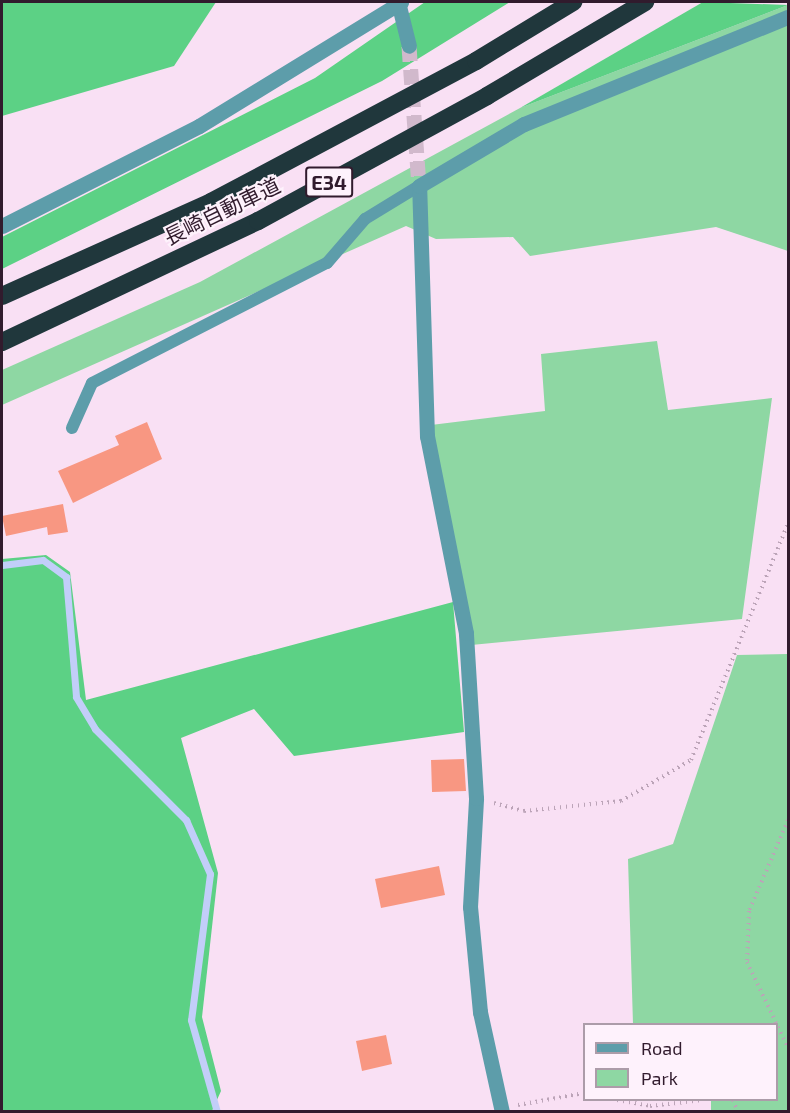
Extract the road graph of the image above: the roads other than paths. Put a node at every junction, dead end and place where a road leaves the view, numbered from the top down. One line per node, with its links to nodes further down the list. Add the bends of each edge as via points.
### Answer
1 (399, 2): 5 (street); 7 (street, via 199,126)
2 (573, 2): 8 (highway, 長崎自動車道 / E34, via 476,61 211,202)
3 (645, 2): 9 (highway, 長崎自動車道 / E34, via 487,96 258,221)
4 (789, 17): 6 (street, via 524,124)
5 (409, 46)
6 (419, 186): 10 (lane, via 365,219 327,263 92,383); 11 (street, via 427,436 466,633 476,798 470,907 480,1012)
7 (2, 226)
8 (2, 296)
9 (2, 342)
10 (72, 428)
11 (502, 1110)

